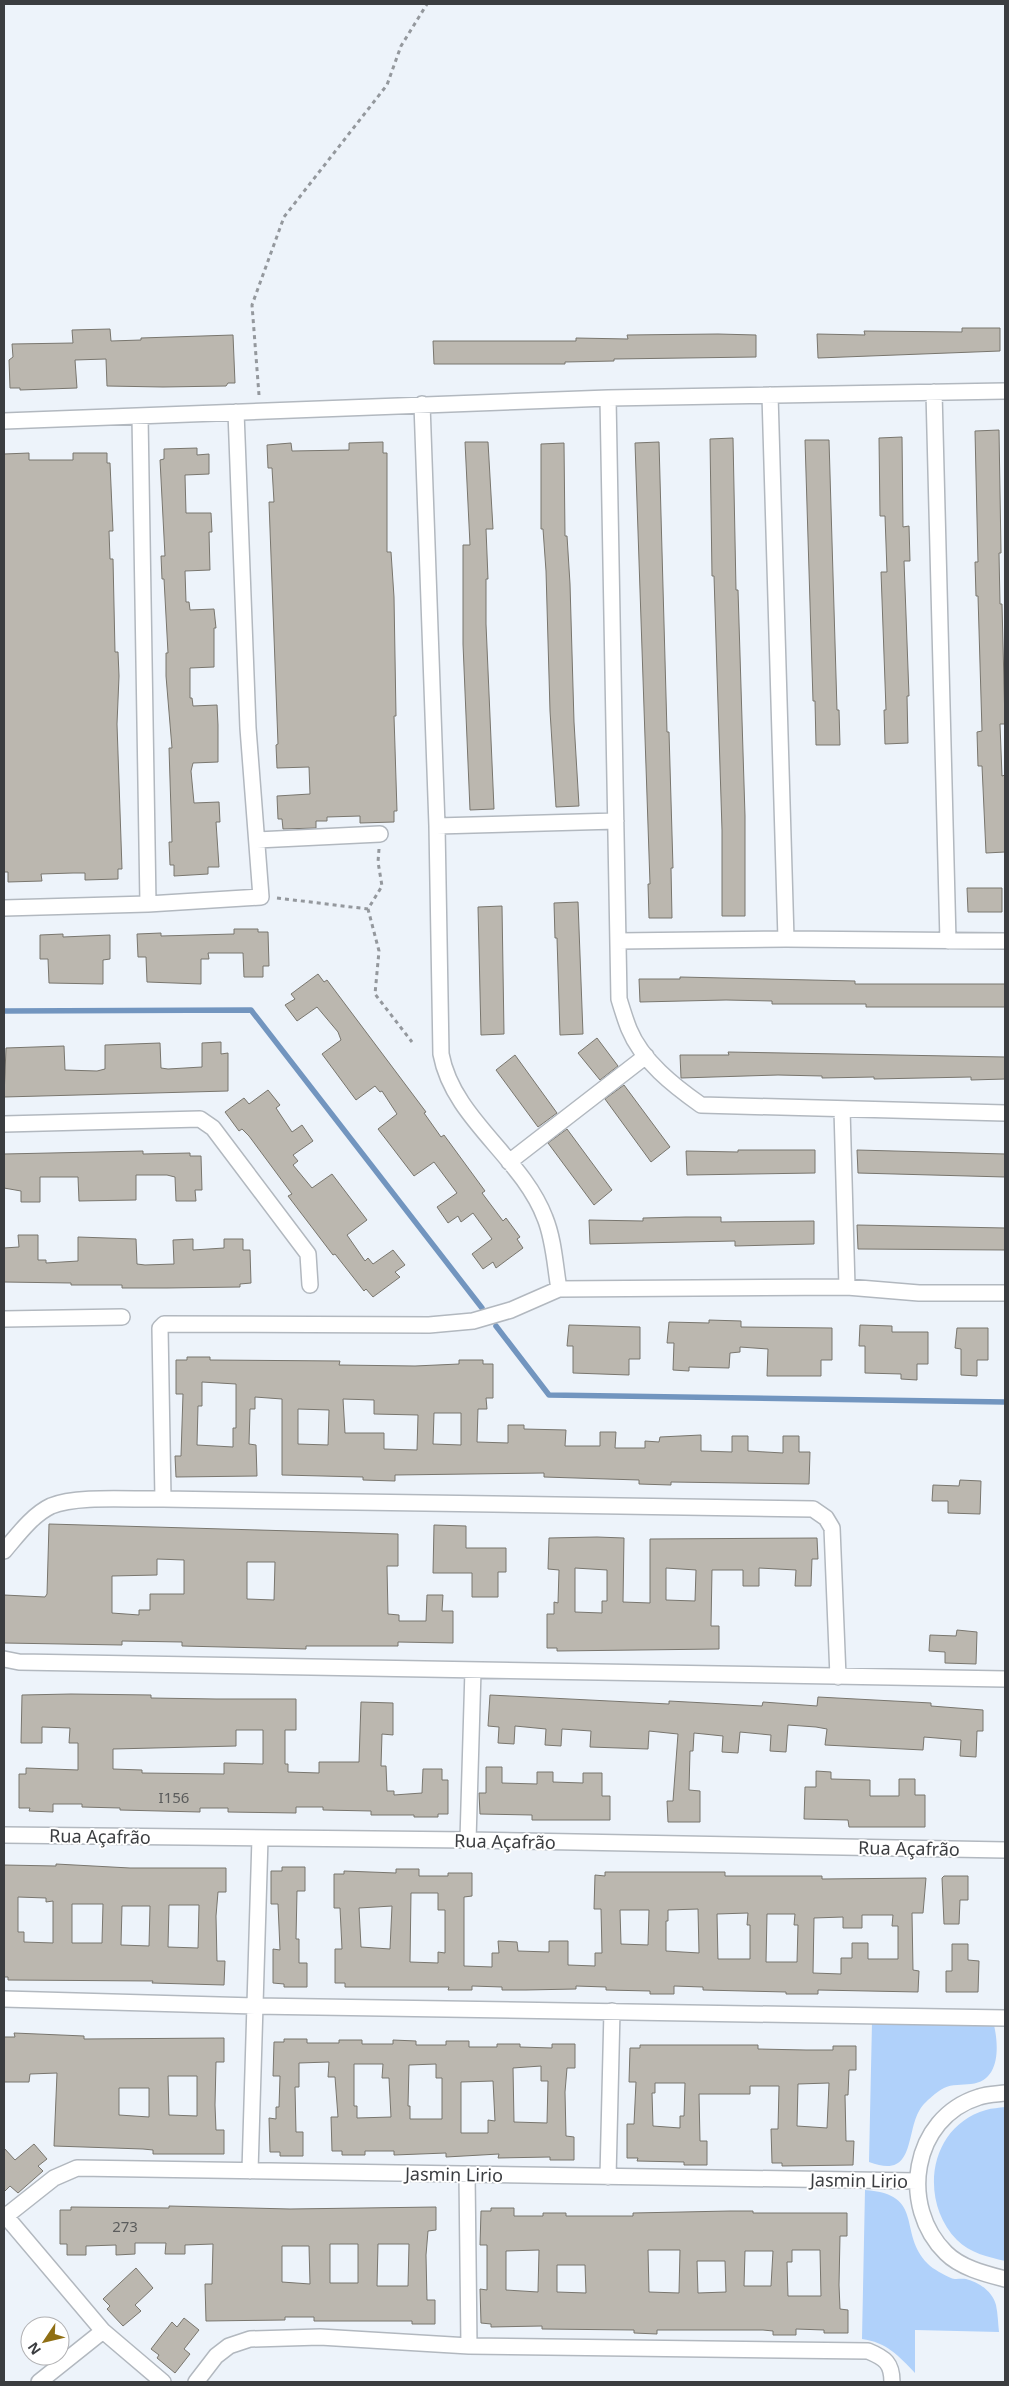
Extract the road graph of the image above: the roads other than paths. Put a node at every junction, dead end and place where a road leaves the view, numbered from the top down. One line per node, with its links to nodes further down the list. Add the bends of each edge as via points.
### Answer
1 (1005, 391): 2 (street)
2 (934, 392): 3 (street); 17 (street)
3 (770, 395): 4 (street); 15 (street)
4 (608, 398): 5 (street); 9 (street)
5 (422, 404): 6 (street); 10 (street)
6 (236, 412): 7 (street); 12 (street, via 248,728)
7 (140, 416): 8 (street); 13 (street)
8 (4, 421)
9 (616, 821): 10 (street); 16 (street)
10 (437, 826): 23 (street, via 444,1072 457,1096)
11 (380, 834): 12 (street)
12 (257, 840): 13 (street, via 261,896)
13 (148, 904): 14 (street)
14 (4, 908)
15 (786, 939): 16 (street); 17 (street)
16 (618, 941): 19 (street, via 619,999 629,1030)
17 (948, 941): 18 (street)
18 (1005, 942)
19 (646, 1056): 20 (street, via 675,1087 701,1105); 23 (street)
20 (842, 1109): 21 (street); 25 (street)
21 (1005, 1113)
22 (4, 1124): 24 (street, via 200,1119 213,1128 308,1254)
23 (509, 1162): 26 (street, via 545,1217)
24 (310, 1285)
25 (847, 1287): 26 (street); 27 (street, via 919,1293)
26 (559, 1289): 30 (street, via 511,1310 473,1321 429,1325 164,1324 160,1328)
27 (1005, 1293)
28 (122, 1318): 29 (street)
29 (4, 1319)
30 (163, 1500): 31 (street, via 71,1501 50,1506 31,1521); 34 (street, via 813,1509 826,1518 832,1528)
31 (4, 1551)
32 (4, 1659): 33 (street, via 19,1662)
33 (473, 1670): 34 (street); 38 (street)
34 (838, 1677): 35 (street)
35 (1005, 1679)
36 (4, 1836): 37 (street, Rua Açafrão)
37 (260, 1838): 38 (street, Rua Açafrão); 41 (street)
38 (468, 1840): 39 (street, Rua Açafrão)
39 (1005, 1850)
40 (4, 1999): 41 (street)
41 (255, 2006): 42 (street); 45 (street)
42 (612, 2011): 43 (street); 47 (street)
43 (1005, 2018)
44 (1005, 2093): 48 (street, via 978,2097 952,2111 932,2131 920,2154)
45 (250, 2171): 46 (street, Jasmin Lirio); 49 (street, Jasmin Lirio, via 77,2168 54,2178)
46 (467, 2174): 47 (street, Jasmin Lirio); 52 (street)
47 (608, 2177): 48 (street, Jasmin Lirio)
48 (917, 2181): 50 (street, via 928,2231 947,2255 978,2272)
49 (5, 2215): 51 (street)
50 (1005, 2279)
51 (103, 2331): 53 (street); 54 (street)
52 (469, 2346): 55 (street, via 320,2337 250,2339 229,2346 216,2356); 56 (street, via 868,2351 882,2356 892,2370)
53 (39, 2382)
54 (163, 2382)
55 (196, 2382)
56 (892, 2382)

